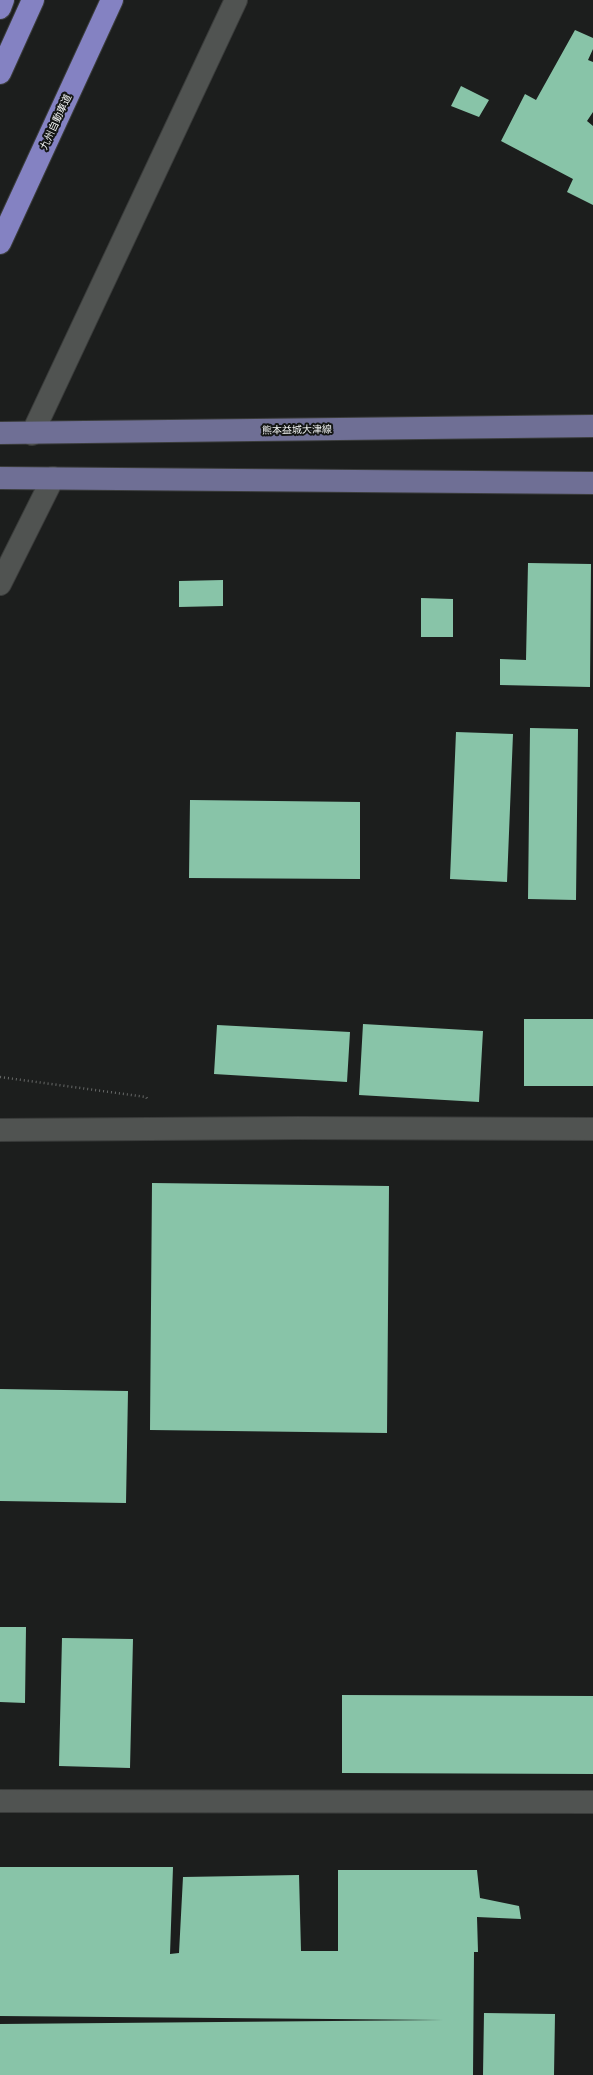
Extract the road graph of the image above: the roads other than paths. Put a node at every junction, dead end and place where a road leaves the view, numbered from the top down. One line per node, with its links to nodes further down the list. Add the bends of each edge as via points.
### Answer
1 (3, 0): 5 (highway)
2 (33, 0): 6 (highway)
3 (112, 0): 7 (highway, 九州自動車道)
4 (236, 0): 10 (street)
5 (0, 8)
6 (0, 73)
7 (0, 243)
8 (593, 426): 10 (main road, 熊本益城大津線)
9 (0, 433): 10 (main road, 熊本益城大津線)
10 (32, 434)
11 (0, 478): 12 (main road)
12 (53, 478): 13 (main road); 14 (street)
13 (593, 482)
14 (0, 584)
15 (593, 1129): 16 (street)
16 (0, 1130)
17 (0, 1802): 18 (street)
18 (593, 1802)

